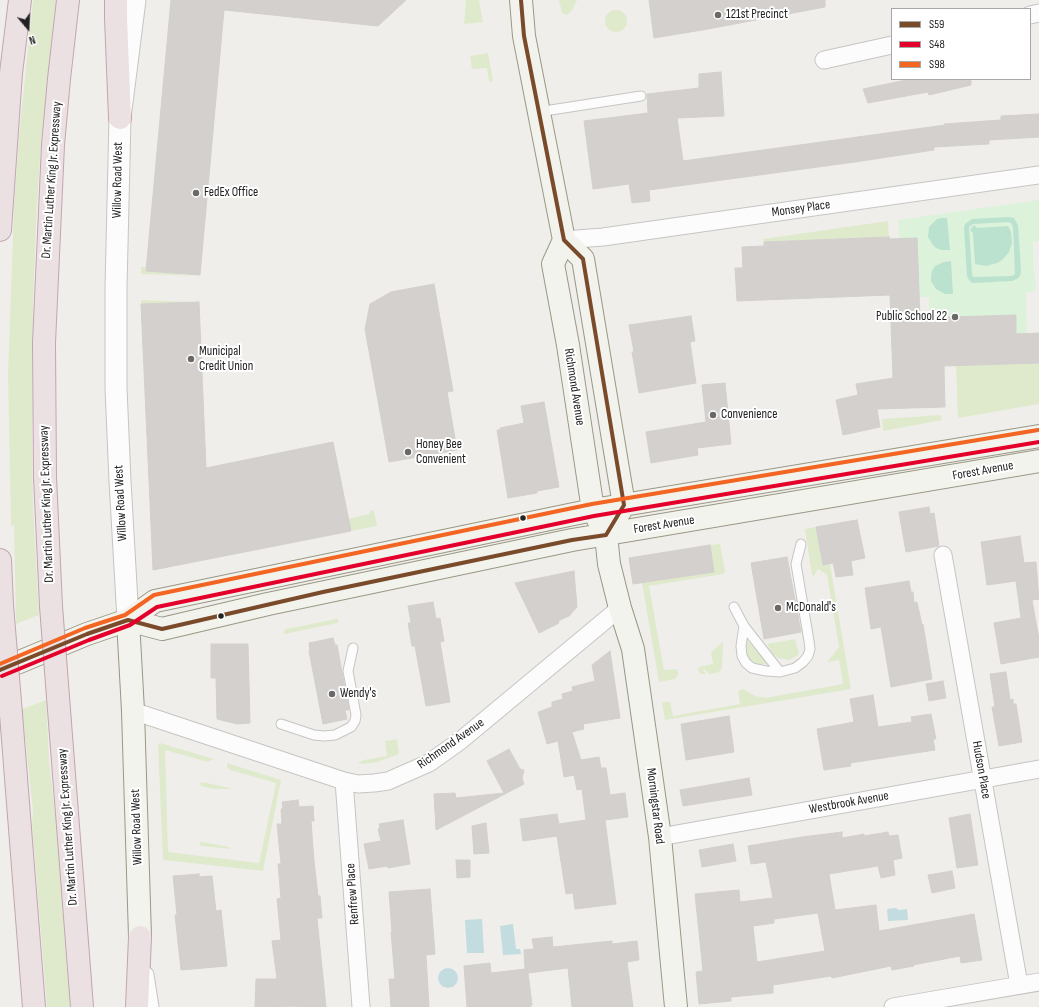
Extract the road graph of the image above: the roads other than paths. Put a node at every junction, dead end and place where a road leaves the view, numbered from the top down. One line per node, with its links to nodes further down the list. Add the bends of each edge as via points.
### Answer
1 (20, 0): 12 (highway, via 11,73)
2 (68, 0): 39 (highway, Dr. Martin Luther King Jr. Expressway, bridge, via 52,145 43,411 51,606)
3 (116, 0): 10 (highway)
4 (135, 0): 10 (street, Willow Road West)
5 (521, 0): 9 (main road, via 524,36)
6 (891, 45): 7 (street)
7 (824, 60)
8 (641, 96): 9 (lane)
9 (538, 112): 13 (main road)
10 (120, 118): 24 (street, Willow Road West, via 116,388)
11 (1039, 175): 13 (street, Monsey Place, via 611,236)
12 (0, 230)
13 (564, 240): 16 (main road, via 583,260); 17 (main road, Richmond Avenue, via 553,264)
14 (1039, 436): 16 (main road, Forest Avenue)
15 (1039, 461): 18 (main road, Forest Avenue)
16 (624, 505): 17 (main road, Forest Avenue); 18 (main road)
17 (593, 510): 18 (main road, Richmond Avenue); 24 (main road, Forest Avenue, via 155,601)
18 (606, 535): 23 (main road, Richmond Avenue, via 609,564); 24 (main road, Forest Avenue, via 323,592 162,629)
19 (802, 544): 28 (lane, via 796,564 810,649 803,662 795,668)
20 (943, 555): 32 (street, Hudson Place)
21 (0, 560): 38 (highway, bridge)
22 (734, 607): 25 (lane)
23 (620, 608): 33 (street, Richmond Avenue, via 460,741 429,763 388,781 358,784); 34 (main road, Morningstar Road, via 633,649)
24 (128, 620): 27 (main road, Forest Avenue); 29 (main road, Willow Road West)
25 (744, 626): 28 (lane); 28 (lane, via 741,646 746,663 752,668 766,672)
26 (353, 648): 30 (lane, via 348,670 356,715 351,727 335,735 324,736)
27 (0, 670)
28 (780, 672)
29 (133, 711): 33 (street, Richmond Avenue); 35 (main road, Willow Road West)
30 (281, 724)
31 (1039, 769): 32 (street, Westbrook Avenue)
32 (983, 779): 34 (street, Westbrook Avenue); 37 (street, Hudson Place)
33 (344, 781): 42 (street, Renfrew Place)
34 (660, 837): 43 (main road, Morningstar Road)
35 (140, 938): 40 (highway); 41 (street, Willow Road West)
36 (1039, 982): 37 (street)
37 (1019, 985): 44 (street)
38 (34, 1007)
39 (82, 1007)
40 (137, 1007)
41 (150, 1007)
42 (361, 1007)
43 (676, 1007)
44 (893, 1007)

